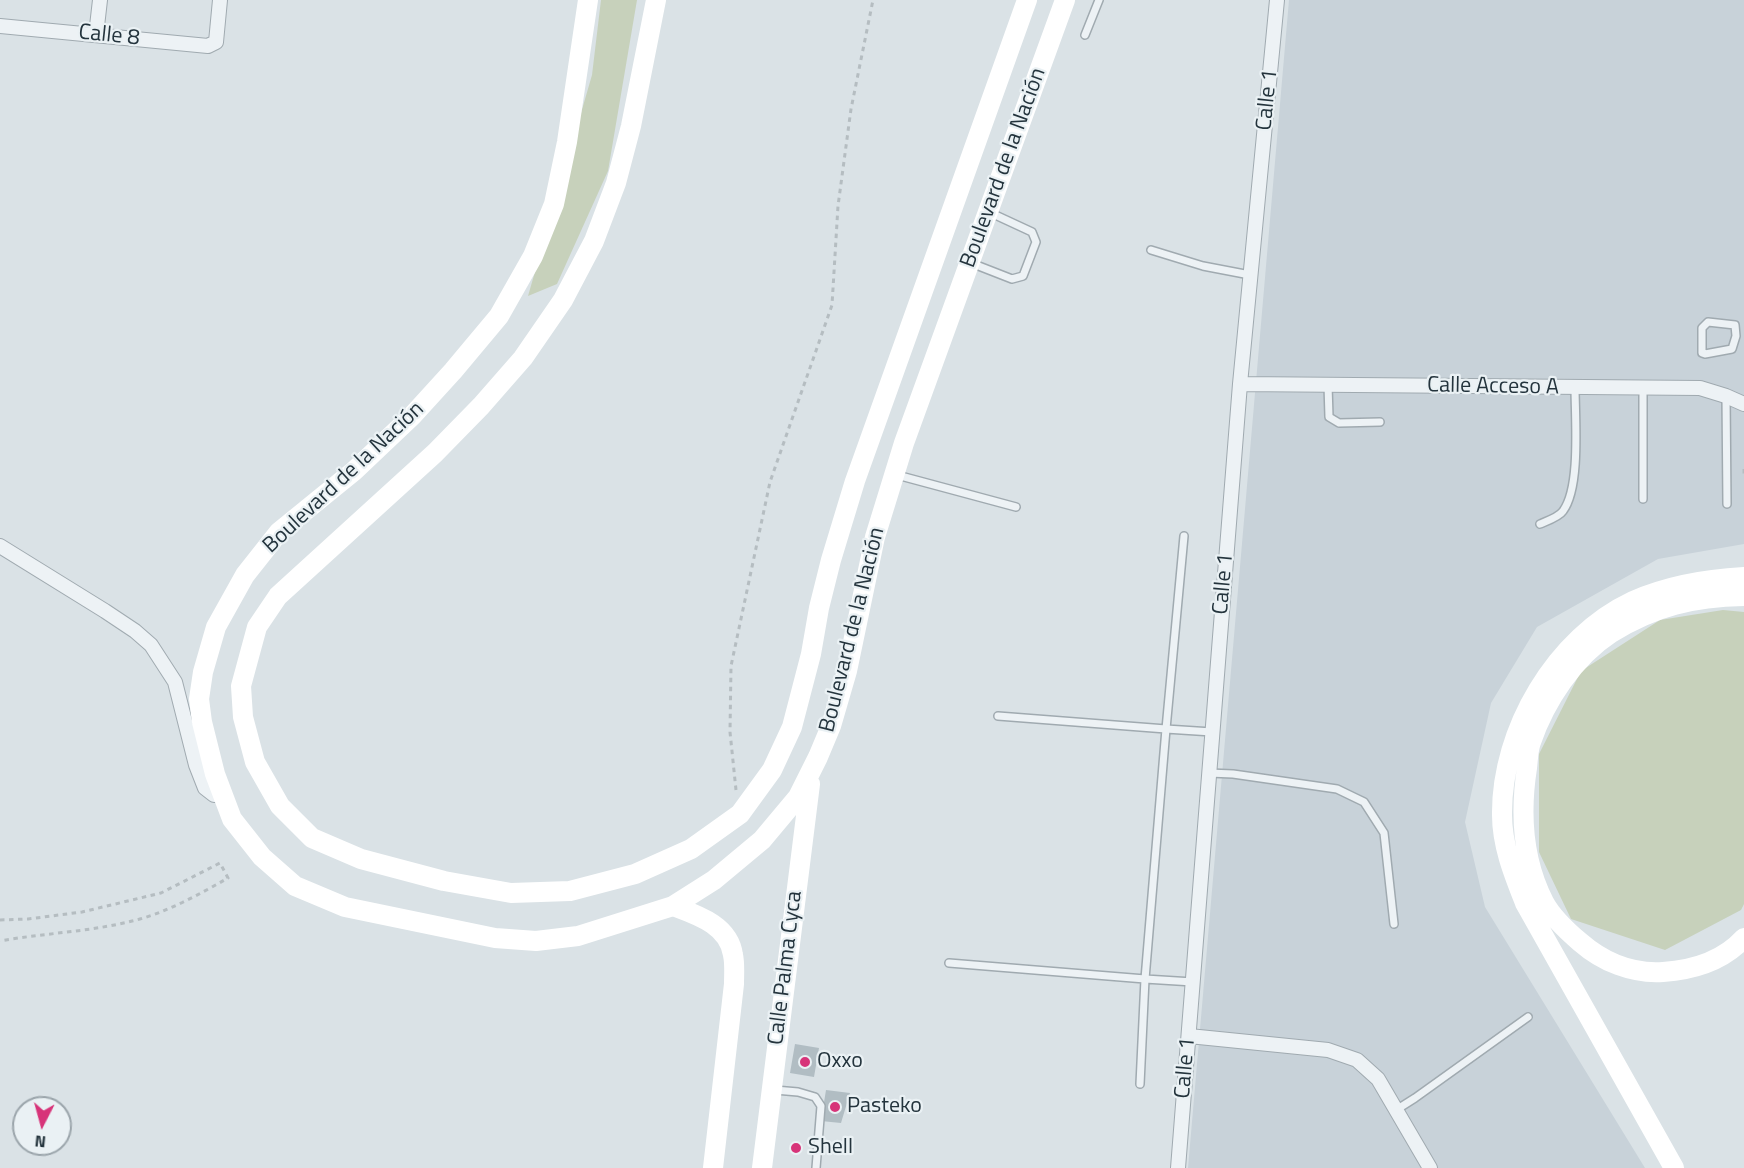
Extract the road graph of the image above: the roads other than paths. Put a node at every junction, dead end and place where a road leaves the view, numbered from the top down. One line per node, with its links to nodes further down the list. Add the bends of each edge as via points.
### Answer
1 (100, 0): 10 (street)
2 (220, 0): 10 (street, Calle 8, via 216,42 208,46)
3 (588, 0): 40 (main road, Boulevard de la Nación, via 554,204 533,256 499,316 412,416 354,471 279,532 245,575 216,627 199,699)
4 (656, 0): 14 (main road, Boulevard de la Nación, via 616,183 594,241 563,300 523,358 482,406 278,596 257,627 241,686 243,717 255,762 280,806 312,838 361,859 444,881 511,893 570,891 635,874 691,849 740,814 771,770 792,727 831,560 855,481)
5 (1027, 0): 14 (main road, Boulevard de la Nación)
6 (1065, 0): 12 (main road, Boulevard de la Nación)
7 (1099, 0): 11 (lane)
8 (1277, 0): 16 (street, Calle 1)
9 (0, 27): 10 (street, Calle 8)
10 (96, 35)
11 (1085, 35)
12 (988, 212): 15 (main road, Boulevard de la Nación); 15 (lane, via 1032,232 1036,242 1023,276 1012,279)
13 (1151, 250): 16 (lane)
14 (938, 251): 15 (main road)
15 (970, 262): 26 (main road, Boulevard de la Nación)
16 (1250, 275): 19 (street, Calle 1)
17 (1736, 336): 17 (lane, via 1730,351 1702,353 1702,328 1708,322 1735,325); 18 (lane)
18 (1744, 341)
19 (1240, 384): 20 (street, Calle Acceso A); 37 (street, Calle 1)
20 (1328, 385): 21 (street, Calle Acceso A); 25 (lane, via 1329,417 1339,423)
21 (1575, 387): 22 (street, Calle Acceso A); 30 (lane, via 1572,495 1562,513)
22 (1643, 388): 23 (street, Calle Acceso A, via 1700,388); 27 (lane)
23 (1726, 396): 24 (street, Calle Acceso A); 28 (lane)
24 (1744, 404)
25 (1380, 422)
26 (895, 474): 29 (lane); 38 (main road, Boulevard de la Nación, via 875,537 847,671 831,726)
27 (1643, 499)
28 (1727, 504)
29 (1016, 507)
30 (1539, 524)
31 (1184, 536): 36 (lane)
32 (0, 546): 40 (street, via 105,610 151,645 175,682 205,788 214,795)
33 (1744, 577): 57 (main road, via 1704,581 1634,601 1575,641 1536,694 1520,724 1505,784 1502,815 1506,848 1525,903)
34 (1744, 596): 43 (main road, via 1683,601 1644,615 1609,634 1576,663 1550,700 1530,743 1523,826 1530,865 1544,903 1593,954 1624,968 1650,973 1686,971 1713,961)
35 (998, 716): 36 (lane)
36 (1166, 729): 37 (lane); 45 (lane)
37 (1212, 732): 39 (street, Calle 1)
38 (812, 769): 41 (main road, Boulevard de la Nación, via 798,797 762,840 714,880); 50 (main road, Calle Palma Cyca)
39 (1209, 773): 42 (lane, via 1337,789 1364,802 1383,833); 46 (street, Calle 1)
40 (223, 795): 41 (main road, Boulevard de la Nación, via 232,819 262,857 295,886 345,907 495,938 536,941 578,936)
41 (673, 906): 52 (main road, via 712,922 728,939 733,953 734,984)
42 (1394, 924)
43 (1744, 938)
44 (949, 963): 45 (lane)
45 (1145, 979): 46 (lane); 49 (lane)
46 (1193, 982): 48 (street, Calle 1)
47 (1528, 1017): 51 (lane)
48 (1189, 1036): 51 (street, via 1328,1050 1357,1060 1378,1078); 55 (street, Calle 1)
49 (1140, 1084)
50 (772, 1090): 53 (main road, Calle Palma Cyca); 54 (lane, via 815,1097 821,1106)
51 (1396, 1110): 56 (street)
52 (713, 1168)
53 (762, 1168)
54 (816, 1168)
55 (1178, 1168)
56 (1430, 1168)
57 (1674, 1168)

